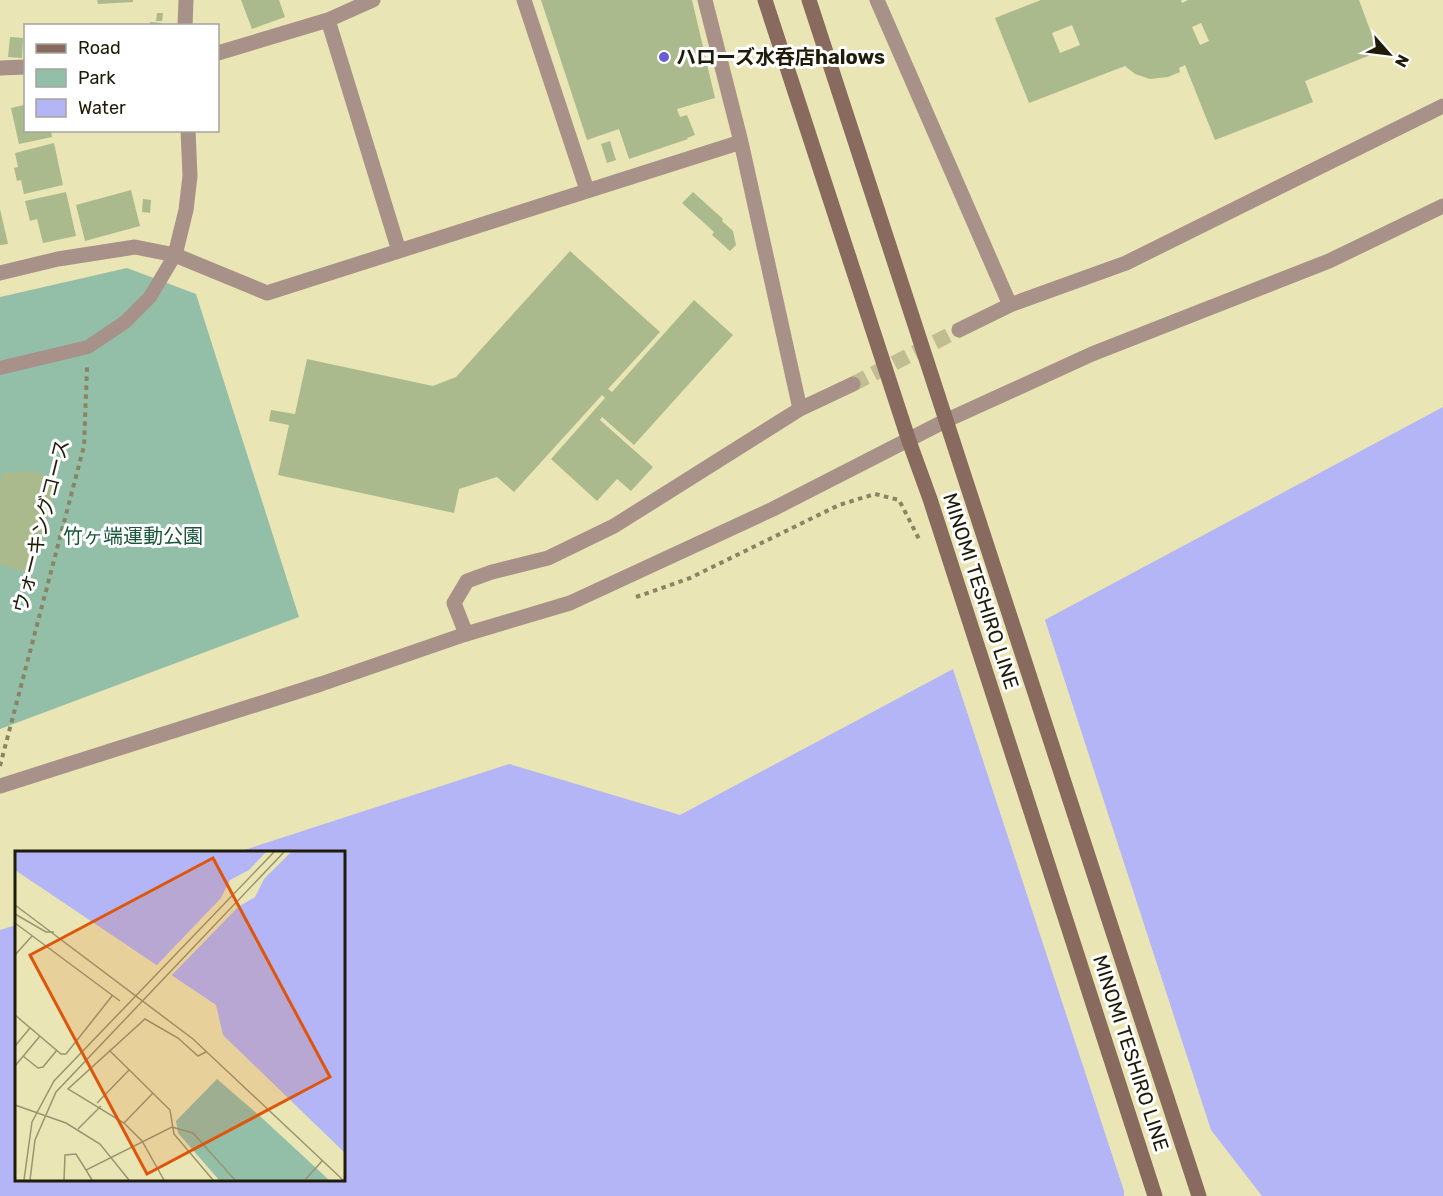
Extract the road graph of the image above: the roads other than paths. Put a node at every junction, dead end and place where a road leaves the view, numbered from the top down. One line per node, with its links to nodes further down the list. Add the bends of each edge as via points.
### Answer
1 (186, 0): 9 (street)
2 (373, 0): 8 (street)
3 (524, 0): 16 (street)
4 (705, 0): 15 (street)
5 (765, 0): 27 (main road, MINOMI TESHIRO LINE)
6 (809, 0): 26 (main road, MINOMI TESHIRO LINE)
7 (877, 0): 21 (street)
8 (328, 20): 10 (street); 18 (street)
9 (185, 24)
10 (219, 53)
11 (24, 67): 12 (street)
12 (0, 68)
13 (1443, 106): 21 (street, via 1126,263)
14 (188, 132): 19 (street, via 190,176)
15 (741, 142): 16 (street); 25 (street)
16 (587, 190): 18 (street)
17 (1443, 206): 26 (street, via 1329,261 1092,354)
18 (399, 251): 19 (street, via 267,293)
19 (175, 255): 20 (street, via 135,247); 23 (lane, via 150,297 125,322 88,347)
20 (0, 273)
21 (1010, 305): 22 (street)
22 (959, 330)
23 (0, 368)
24 (853, 384): 25 (street)
25 (800, 409): 28 (street, via 615,526 548,558 467,581 454,603)
26 (945, 421): 27 (street); 31 (main road, MINOMI TESHIRO LINE)
27 (909, 441): 28 (street, via 570,603); 30 (main road, MINOMI TESHIRO LINE)
28 (466, 634): 29 (street)
29 (0, 786)
30 (1155, 1196)
31 (1198, 1196)

